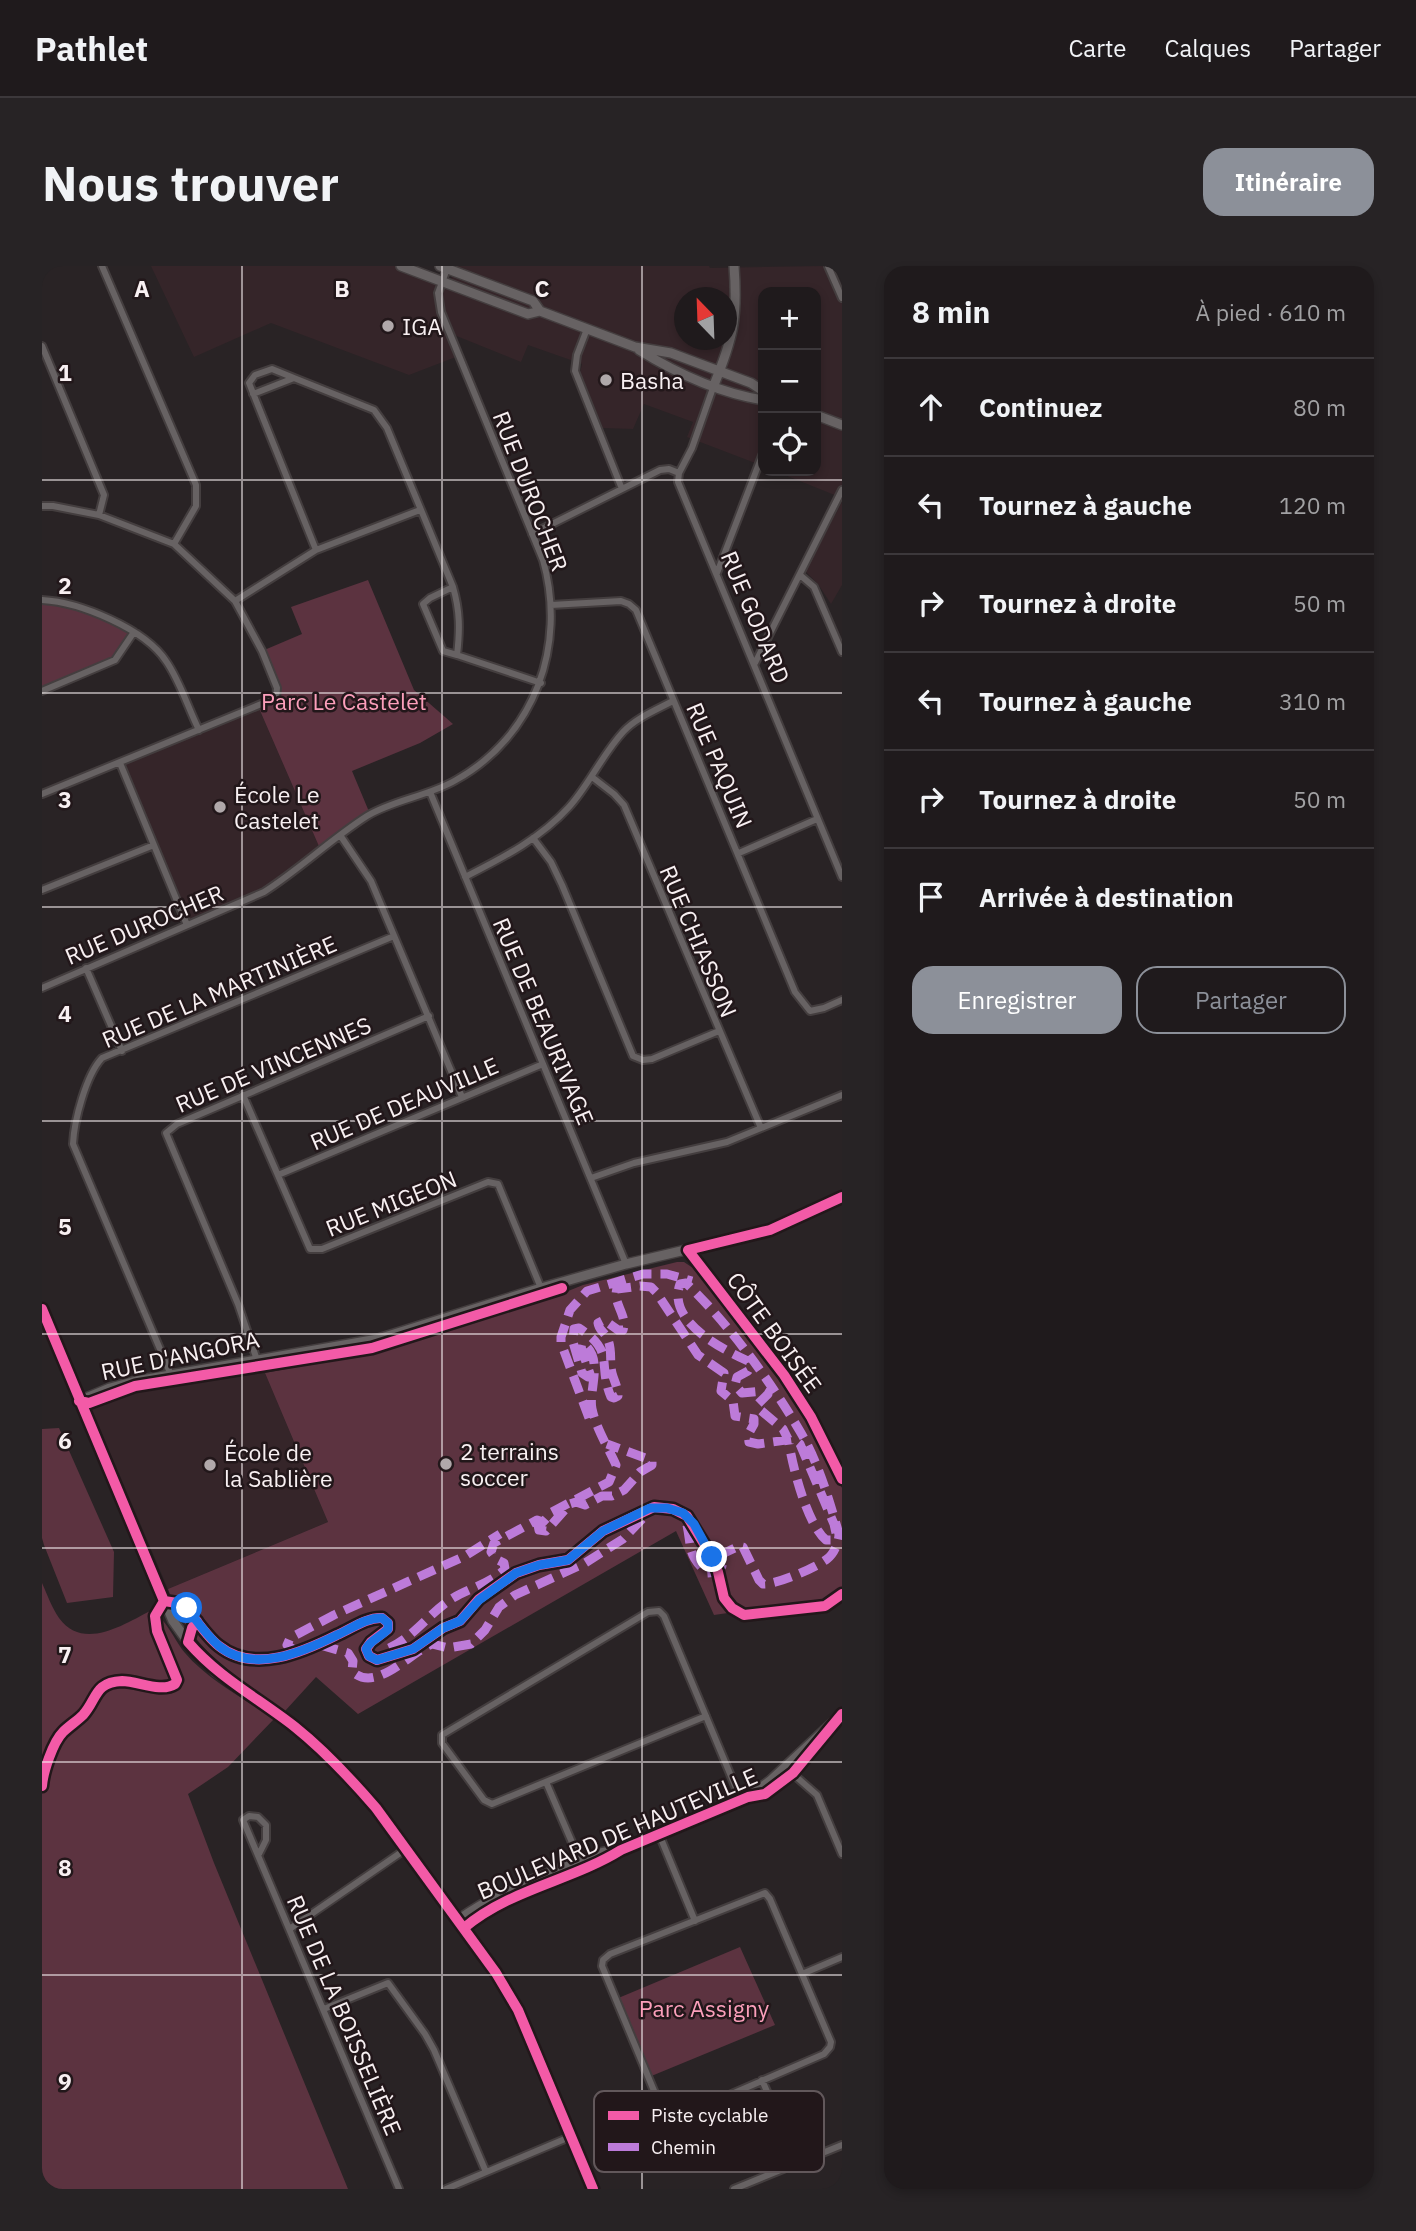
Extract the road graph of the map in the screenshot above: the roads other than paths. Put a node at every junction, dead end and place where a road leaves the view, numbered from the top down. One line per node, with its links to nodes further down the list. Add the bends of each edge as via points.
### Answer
1 (102, 266): 28 (street, via 196,485 196,506)
2 (401, 266): 6 (street)
3 (734, 266): 12 (street, via 736,317)
4 (828, 266): 7 (street)
5 (443, 267): 6 (street, RUE DUROCHER); 8 (street, via 533,301)
6 (441, 281): 8 (street, via 528,314); 27 (street, RUE DUROCHER, via 441,312)
7 (842, 298)
8 (540, 312): 9 (street)
9 (587, 329): 11 (street); 22 (street, via 576,371)
10 (42, 346): 26 (street, via 104,495)
11 (635, 347): 12 (street, via 671,353); 14 (street, via 666,366)
12 (720, 371): 14 (street); 15 (street)
13 (294, 379): 16 (street); 16 (street, via 272,369 264,371 250,383); 25 (street, via 374,410 387,428)
14 (715, 385): 17 (street); 21 (street)
15 (758, 388)
16 (253, 394): 29 (street)
17 (758, 399)
18 (821, 417): 19 (street)
19 (842, 425)
20 (758, 466): 30 (street)
21 (679, 472): 22 (street, via 660,470); 30 (street, RUE GODARD, via 678,482)
22 (622, 489): 27 (street)
23 (842, 490): 31 (street)
24 (42, 506): 26 (street)
25 (420, 510): 29 (street); 32 (street)
26 (99, 515): 28 (street)
27 (532, 534): 35 (street, RUE DUROCHER)
28 (174, 544): 34 (street)
29 (316, 550): 34 (street)
30 (717, 573): 39 (street, RUE GODARD)
31 (800, 575): 37 (street, via 814,587); 39 (street)
32 (453, 587): 38 (street, via 459,608); 38 (street, via 424,604 443,651)
33 (42, 600): 36 (street, via 91,612)
34 (235, 601): 43 (street, via 262,651 277,688 276,698)
35 (551, 604): 40 (street, RUE DUROCHER); 42 (street, RUE PAQUIN, via 629,604 636,610)
36 (134, 632): 41 (street, via 115,660); 43 (street, via 167,663)
37 (842, 652)
38 (457, 655): 40 (street)
39 (755, 663): 48 (street, RUE GODARD)
40 (541, 683): 46 (street, RUE DUROCHER, via 527,710 490,758)
41 (42, 691)
42 (673, 701): 45 (street, via 622,733); 52 (street, RUE PAQUIN)
43 (199, 730): 44 (street)
44 (120, 763): 47 (street); 51 (street)
45 (592, 777): 50 (street, via 568,808); 62 (street, RUE CHIASSON, via 624,806)
46 (429, 792): 49 (street, RUE DUROCHER, via 369,814); 53 (street, RUE DE BEAURIVAGE)
47 (42, 794)
48 (817, 819): 52 (street); 54 (street, RUE GODARD)
49 (340, 835): 56 (street, RUE DUROCHER, via 264,892); 57 (street, via 371,881)
50 (533, 838): 53 (street); 62 (street, via 562,885 633,1056 652,1059)
51 (153, 845): 55 (street); 56 (street)
52 (739, 853): 60 (street, RUE PAQUIN, via 795,992 810,1011)
53 (465, 877): 64 (street, RUE DE BEAURIVAGE)
54 (842, 877)
55 (42, 890)
56 (187, 925): 58 (street, RUE DUROCHER)
57 (394, 936): 61 (street); 63 (street, RUE DE LA MARTINIÈRE)
58 (86, 968): 59 (street, RUE DUROCHER); 63 (street)
59 (42, 988)
60 (842, 1000)
61 (429, 1016): 65 (street, RUE DE VINCENNES); 67 (street)
62 (719, 1031): 68 (street, RUE CHIASSON)
63 (122, 1051): 77 (street, RUE DE LA MARTINIÈRE, via 94,1066 73,1144)
64 (543, 1064): 67 (street, RUE DE DEAUVILLE); 70 (street, RUE DE BEAURIVAGE)
65 (243, 1095): 69 (street, RUE MIGEON); 76 (street, RUE DE VINCENNES, via 166,1133)
66 (842, 1095): 68 (street)
67 (462, 1097): 69 (street, RUE DE DEAUVILLE)
68 (761, 1128): 70 (street, via 727,1142)
69 (278, 1175): 74 (street, RUE MIGEON, via 310,1250 322,1250 488,1182 498,1184)
70 (591, 1178): 73 (street, RUE DE BEAURIVAGE)
71 (842, 1197): 72 (street, RUE D'ANGORA, via 770,1230)
72 (688, 1250): 73 (street, RUE D'ANGORA); 79 (street, CÔTE BOISÉE, via 784,1375)
73 (625, 1264): 74 (street, RUE D'ANGORA)
74 (541, 1288): 76 (street, RUE D'ANGORA, via 378,1339)
75 (42, 1309): 78 (street)
76 (257, 1360): 77 (street, RUE D'ANGORA)
77 (171, 1375): 78 (street, RUE D'ANGORA, via 110,1388)
78 (79, 1401): 86 (street, via 173,1621 188,1642 215,1671 330,1758)
79 (842, 1479)
80 (842, 1714): 82 (street, BOULEVARD DE HAUTEVILLE)
81 (706, 1716): 83 (street); 83 (street, via 664,1616 659,1611 648,1612 442,1735 442,1742 484,1800 492,1804); 84 (street)
82 (789, 1770): 84 (street, BOULEVARD DE HAUTEVILLE, via 765,1794); 88 (street, via 817,1795)
83 (546, 1782): 89 (street)
84 (744, 1799): 85 (street, BOULEVARD DE HAUTEVILLE)
85 (659, 1834): 89 (street, BOULEVARD DE HAUTEVILLE, via 621,1850 604,1851); 90 (street)
86 (406, 1849): 91 (street); 92 (street)
87 (259, 1854): 87 (street, RUE DE LA BOISSELIÈRE, via 243,1820 249,1816 266,1825 266,1840); 92 (street, RUE DE LA BOISSELIÈRE)
88 (842, 1854)
89 (581, 1864): 91 (street, BOULEVARD DE HAUTEVILLE)
90 (695, 1921): 94 (street, via 765,1893); 97 (street, via 603,1960)
91 (461, 1924): 100 (street, via 518,2010)
92 (291, 1928): 95 (street, RUE DE LA BOISSELIÈRE)
93 (842, 1957): 94 (street)
94 (802, 1974): 96 (street, via 830,2047 824,2054)
95 (324, 2009): 103 (street, via 388,1983 434,2050); 105 (street, RUE DE LA BOISSELIÈRE)
96 (762, 2080): 98 (street); 99 (street)
97 (654, 2091)
98 (737, 2091)
99 (767, 2091)
100 (572, 2136): 103 (street); 107 (street)
101 (842, 2145): 102 (street)
102 (824, 2152)
103 (486, 2172): 106 (street)
104 (775, 2172): 108 (street)
105 (399, 2189)
106 (446, 2189)
107 (593, 2189)
108 (734, 2189)

